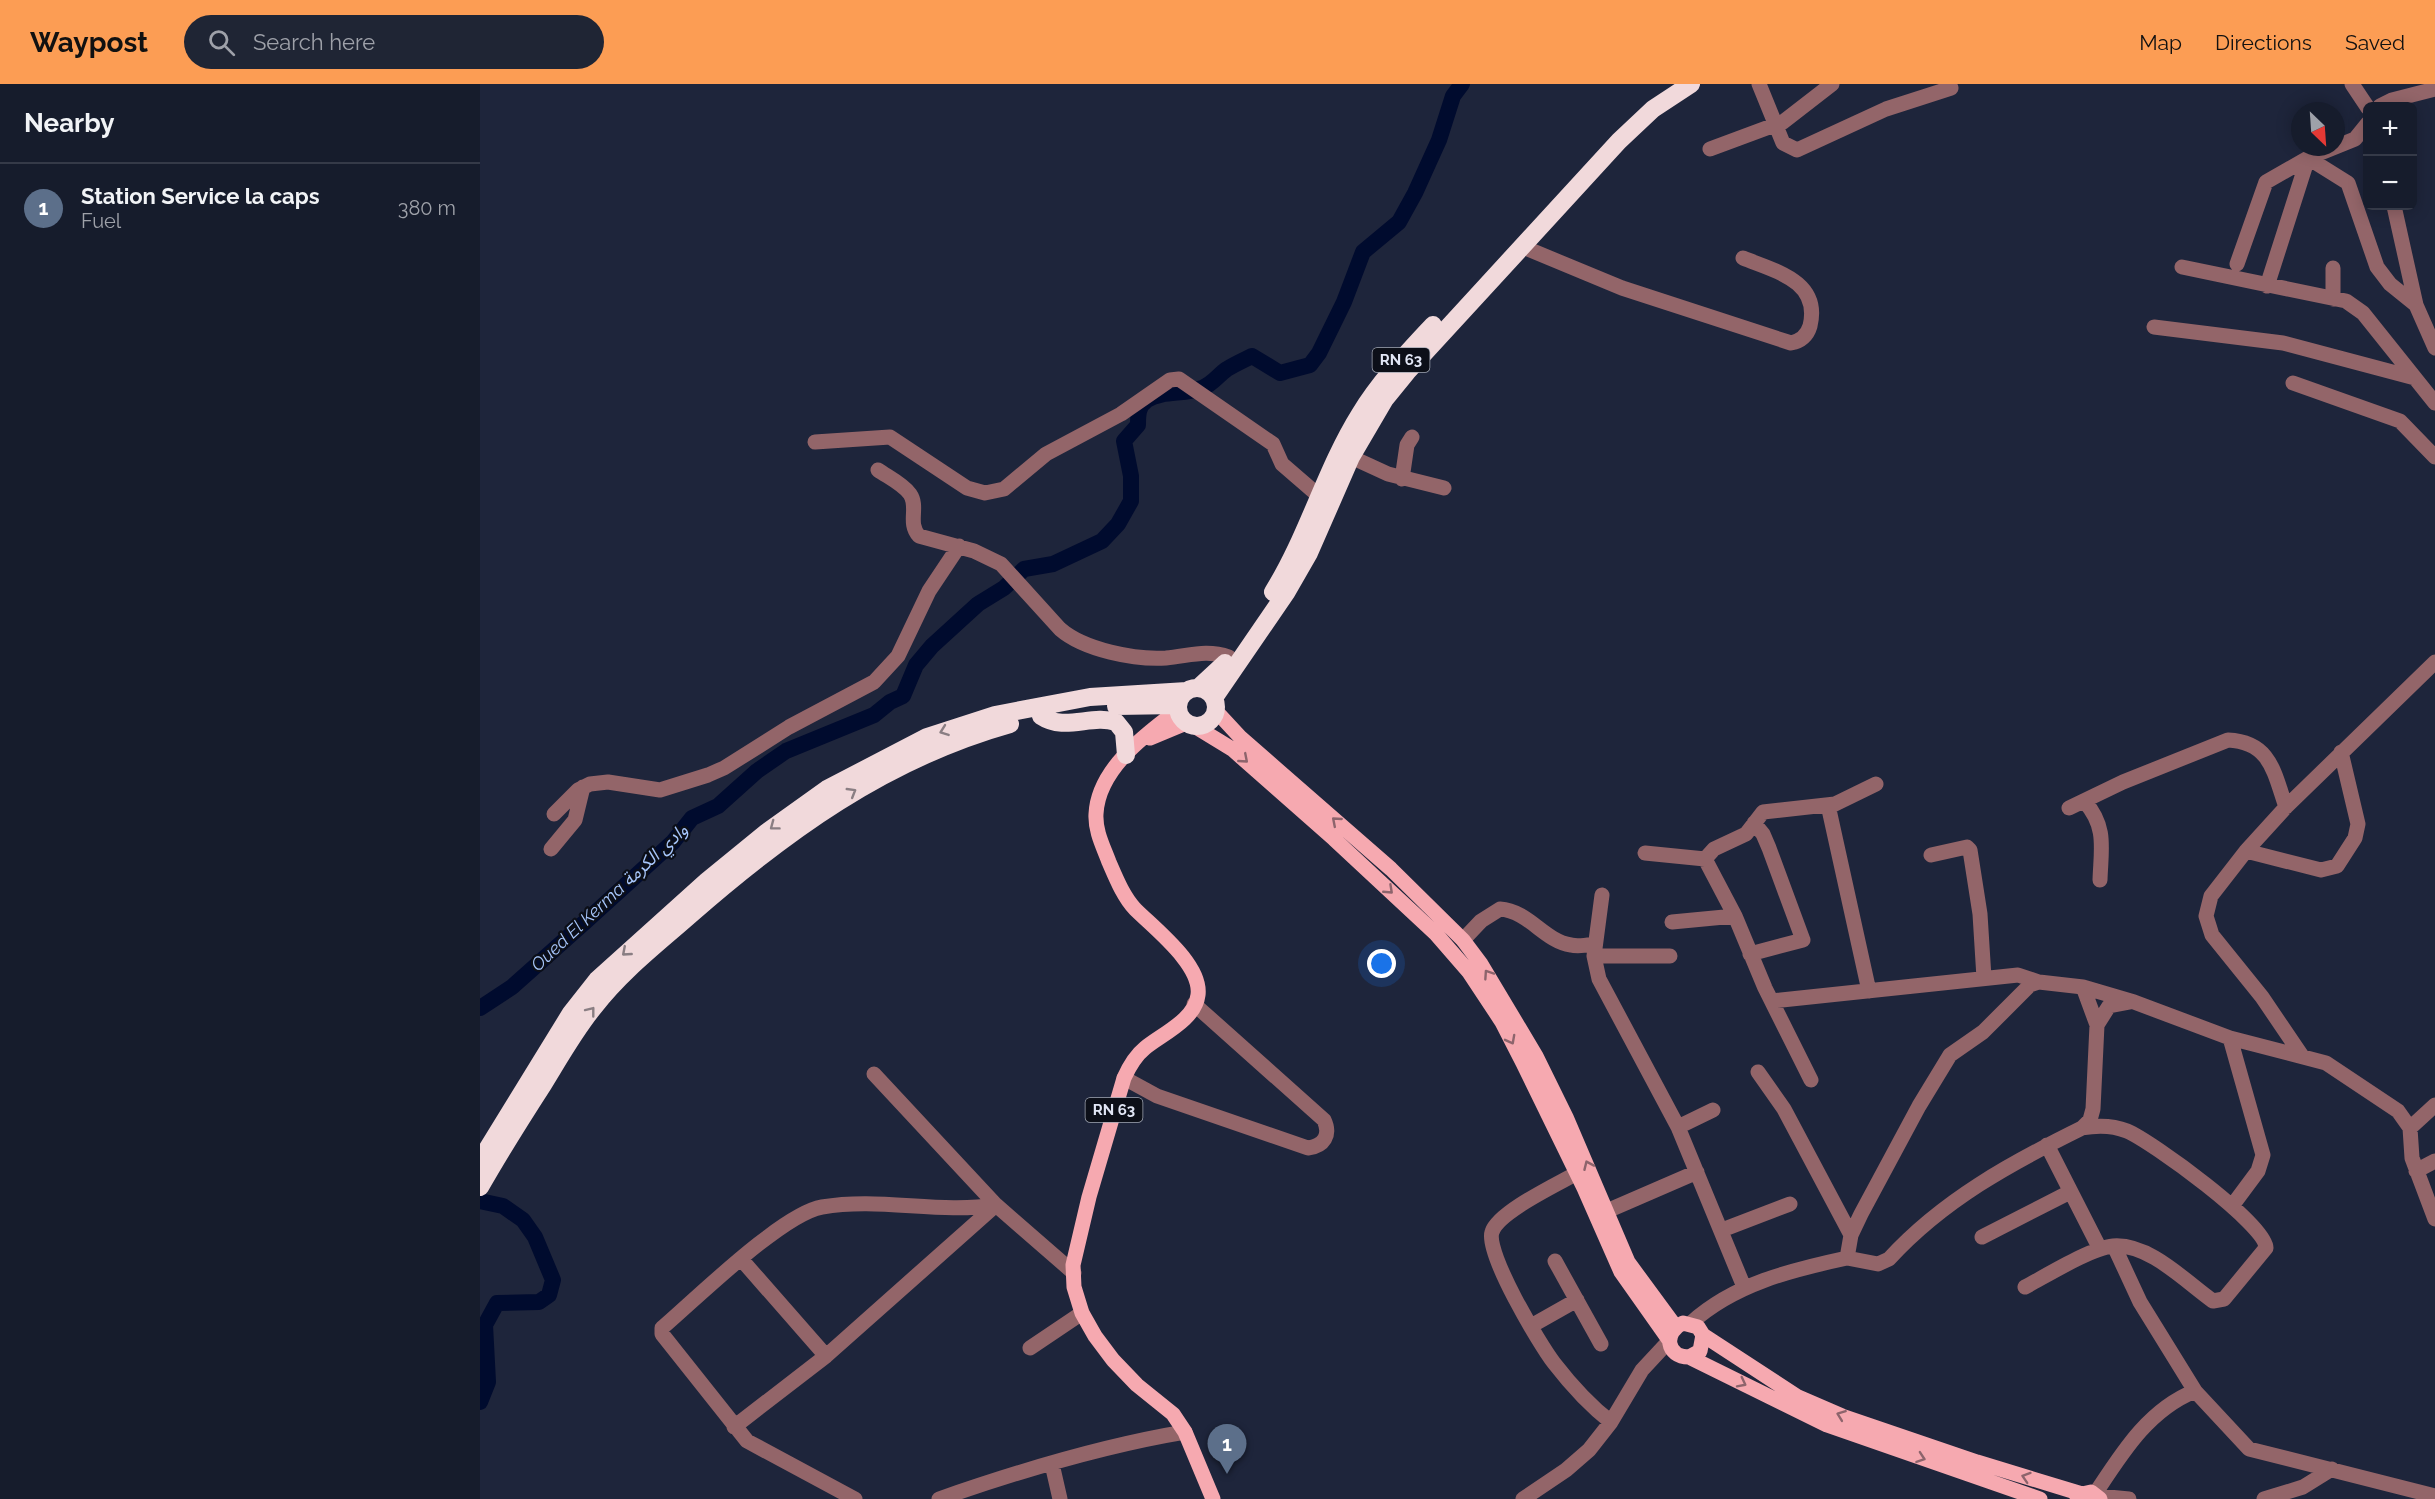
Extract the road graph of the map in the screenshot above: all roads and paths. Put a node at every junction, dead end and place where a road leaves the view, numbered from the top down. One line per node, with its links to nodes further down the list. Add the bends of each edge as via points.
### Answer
1 (1673, 84): 35 (highway, RN 63, via 1642,104 1612,131 1379,386 1359,414)
2 (1691, 84): 15 (highway, RN 63, via 1653,109 1619,141)
3 (1759, 84): 10 (street)
4 (1832, 84): 10 (street)
5 (2352, 84): 8 (street)
6 (1952, 88): 10 (street, via 1878,112 1803,149 1787,147)
7 (2435, 89): 9 (street)
8 (2363, 102)
9 (2388, 102)
10 (1775, 126): 12 (street)
11 (2363, 128): 13 (street, via 2355,139)
12 (1710, 149)
13 (2308, 158): 17 (street, via 2266,182); 20 (street); 22 (street, via 2348,183 2377,267 2390,284)
14 (2395, 210): 22 (street)
15 (1523, 247): 16 (street, via 1622,288 1791,343 1802,339 1809,331 1814,311 1808,294 1782,273); 30 (highway, RN 63, via 1407,372 1385,399)
16 (1743, 258)
17 (2237, 264)
18 (2182, 267): 20 (street)
19 (2333, 268): 21 (street)
20 (2267, 286): 21 (street)
21 (2333, 299): 25 (street, via 2363,313)
22 (2416, 305): 24 (street)
23 (2154, 327): 25 (street, via 2283,343)
24 (2435, 348)
25 (2415, 378): 27 (street)
26 (2293, 382): 31 (street, via 2400,421)
27 (2435, 403)
28 (1412, 437): 33 (street, via 1407,445)
29 (815, 442): 35 (street, via 890,437 973,491 992,493 1010,485 1060,445 1121,414 1170,380 1179,379 1273,444 1282,464)
30 (1351, 457): 33 (street); 39 (highway, via 1298,574)
31 (2435, 457)
32 (878, 470): 36 (street, via 911,496 916,534)
33 (1402, 479): 34 (street)
34 (1444, 488)
35 (1319, 496): 37 (highway, RN 63, via 1276,587)
36 (959, 546): 37 (street, via 1000,564 1066,634 1110,651 1151,658 1209,652); 44 (street, via 929,591 894,662 861,690 789,727 723,768 676,787 650,790 608,782)
37 (1229, 657): 39 (highway, RN 63)
38 (2435, 662): 42 (street)
39 (1194, 707): 40 (highway, via 1114,706); 41 (main road, RN 63); 60 (main road, one-way to 60, via 1222,741); 60 (main road, one-way to 39, via 1392,869 1241,738); 84 (highway, one-way to 84, via 1089,697 995,715 901,749 820,794 707,881 597,980 572,1013)
40 (1041, 716): 41 (highway, via 1059,723 1116,722); 89 (highway, one-way to 40, via 594,1006 626,971 720,889 788,834 869,782 962,739)
41 (1130, 751): 70 (main road, RN 63, via 1100,794 1096,815 1100,839 1125,896 1183,957 1196,978 1198,995)
42 (2341, 752): 47 (street); 52 (street, via 2358,824 2355,838 2337,866 2321,870)
43 (1876, 784): 46 (street)
44 (583, 787): 49 (street); 51 (street, via 575,820)
45 (2085, 802): 47 (street, via 2123,782 2228,740 2240,740 2264,753 2271,763); 48 (street); 56 (street, via 2101,827)
46 (1828, 805): 50 (street, via 1763,812); 67 (street)
47 (2286, 807): 52 (street)
48 (2069, 808)
49 (554, 814)
50 (1754, 823): 55 (street, via 1746,834 1714,849); 62 (street, via 1769,848 1803,940)
51 (551, 849)
52 (2246, 850): 73 (street, via 2211,896 2207,926)
53 (1645, 853): 55 (street)
54 (1931, 855): 64 (street, via 1967,847 1970,850)
55 (1705, 859): 58 (street)
56 (2100, 880)
57 (1602, 895): 61 (street)
58 (1735, 916): 59 (street); 62 (street)
59 (1672, 922)
60 (1455, 939): 61 (street, via 1500,909 1517,913 1560,941); 88 (main road, one-way to 88, via 1469,972 1502,1022); 94 (main road, one-way to 60, via 1536,1056 1497,988)
61 (1594, 950): 63 (street); 80 (street, via 1599,978)
62 (1750, 954): 68 (street)
63 (1670, 956)
64 (1984, 978): 65 (street, via 2018,975); 67 (street)
65 (2039, 982): 66 (street); 97 (street, via 2030,985 1983,1032 1950,1055)
66 (2083, 987): 69 (street); 71 (street)
67 (1869, 991): 68 (street)
68 (1772, 1001): 77 (street)
69 (2134, 1002): 71 (street, via 2109,1006); 72 (street)
70 (1194, 1005): 76 (main road, RN 63, via 1176,1026 1143,1049); 76 (street, via 1324,1120 1328,1129 1318,1147 1308,1148 1157,1096)
71 (2097, 1025): 81 (street, via 2093,1109)
72 (2230, 1038): 73 (street); 93 (street, via 2263,1155 2258,1172)
73 (2301, 1056): 82 (street, via 2326,1063 2398,1111)
74 (1758, 1072): 97 (street, via 1784,1109)
75 (874, 1074): 92 (street)
76 (1124, 1078): 103 (main road, RN 63, via 1089,1197)
77 (1811, 1080)
78 (2435, 1104): 82 (street)
79 (1713, 1110): 80 (street)
80 (1678, 1127): 87 (street)
81 (2082, 1128): 83 (street); 93 (street, via 2113,1127 2143,1138)
82 (2410, 1128): 86 (street)
83 (2047, 1145): 90 (street); 100 (street, via 1961,1195 1889,1259 1878,1264)
84 (480, 1161)
85 (2435, 1161): 86 (street)
86 (2416, 1171): 95 (street)
87 (1697, 1172): 94 (street); 96 (street)
88 (1577, 1173): 109 (street, via 1504,1217 1492,1232 1493,1253); 111 (main road, via 1621,1272)
89 (481, 1186)
90 (2070, 1192): 98 (street); 99 (street)
91 (1790, 1204): 96 (street)
92 (996, 1205): 101 (street, via 965,1209 883,1204 820,1207 800,1214); 103 (street); 114 (street)
93 (2232, 1206): 99 (street, via 2262,1235 2266,1248 2219,1302 2212,1301 2153,1258)
94 (1607, 1211): 111 (main road, via 1628,1262)
95 (2435, 1219)
96 (1722, 1230): 104 (street)
97 (1851, 1235): 100 (street)
98 (1982, 1237)
99 (2107, 1247): 105 (street); 117 (street)
100 (1847, 1258): 104 (street)
101 (741, 1259): 114 (street); 119 (street, via 661,1330)
102 (1555, 1261): 106 (street)
103 (1074, 1273): 107 (main road, RN 63)
104 (1744, 1287): 108 (street, via 1709,1307)
105 (2025, 1287)
106 (1577, 1300): 109 (street); 112 (street)
107 (1082, 1313): 113 (street); 120 (main road, RN 63, via 1113,1360 1173,1414)
108 (1692, 1323): 110 (main road); 111 (main road)
109 (1532, 1326): 118 (street, via 1552,1361 1591,1406)
110 (1703, 1335): 115 (main road, via 1700,1350); 124 (main road, one-way to 110, via 1842,1416 1798,1397)
111 (1671, 1336): 115 (main road, via 1671,1348); 116 (street)
112 (1601, 1344)
113 (1030, 1348)
114 (826, 1356): 119 (street)
115 (1684, 1357): 116 (street); 130 (main road, one-way to 130, via 1827,1425)
116 (1642, 1370): 118 (street)
117 (2195, 1391): 122 (street, via 2249,1449); 124 (street, via 2159,1412 2124,1449)
118 (1611, 1422): 129 (street, via 1574,1463)
119 (734, 1427): 125 (street, via 747,1441)
120 (1185, 1432): 121 (street, via 1124,1443); 128 (main road, RN 63)
121 (1052, 1464): 126 (street); 127 (street)
122 (2332, 1469): 123 (street); 132 (street, via 2303,1487)
123 (2435, 1496)
124 (2094, 1497): 131 (street)
125 (855, 1499)
126 (939, 1499)
127 (1060, 1499)
128 (1213, 1499)
129 (1522, 1499)
130 (2040, 1499)
131 (2129, 1499)
132 (2264, 1499)

